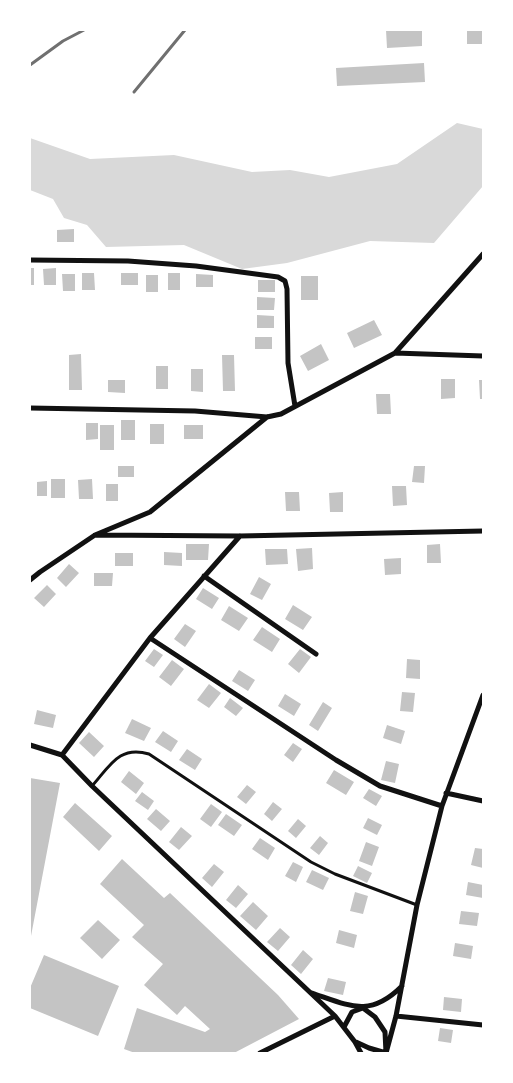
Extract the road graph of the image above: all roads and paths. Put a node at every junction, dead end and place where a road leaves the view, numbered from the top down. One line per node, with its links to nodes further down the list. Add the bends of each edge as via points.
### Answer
1 (483, 254): 3 (street)
2 (30, 260): 5 (street, via 128,260 278,277 285,281 287,290 288,363)
3 (394, 353): 4 (street); 5 (street)
4 (483, 356)
5 (295, 406): 7 (street)
6 (30, 408): 7 (street, via 195,411)
7 (267, 417): 9 (street, via 150,512)
8 (483, 531): 10 (street)
9 (95, 535): 10 (street); 12 (street)
10 (240, 536): 11 (street)
11 (204, 576): 13 (street); 14 (street)
12 (30, 580)
13 (150, 638): 17 (street); 21 (street, via 380,786)
14 (316, 654)
15 (483, 695): 19 (street)
16 (30, 745): 17 (street)
17 (62, 754): 18 (street)
18 (92, 786): 22 (lane, via 120,756 138,750 149,754 311,862); 24 (street)
19 (446, 793): 20 (street); 21 (street)
20 (483, 801)
21 (442, 806): 22 (street)
22 (417, 904): 23 (street)
23 (402, 986): 25 (street, via 390,999); 27 (street)
24 (310, 992): 25 (street); 26 (street)
25 (363, 1008): 29 (street, via 352,1012); 33 (street, via 386,1032)
26 (335, 1016): 29 (street); 31 (street)
27 (396, 1016): 28 (street); 33 (street)
28 (483, 1025)
29 (344, 1027): 30 (street)
30 (355, 1042): 32 (street); 33 (street)
31 (260, 1053)
32 (361, 1053)
33 (386, 1053)

